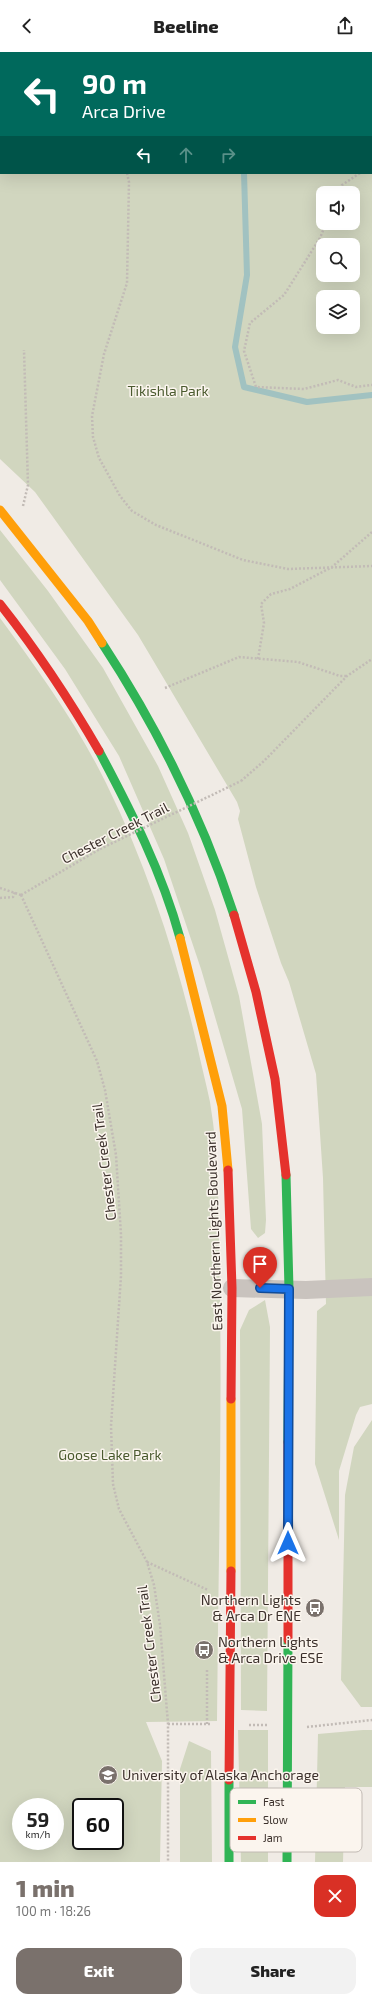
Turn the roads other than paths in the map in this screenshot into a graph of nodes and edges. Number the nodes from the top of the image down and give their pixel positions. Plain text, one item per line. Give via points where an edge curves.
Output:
1 (0, 510) edge
2 (0, 604) edge
3 (372, 1287) edge
4 (232, 1288) junction
5 (289, 1289) junction
6 (287, 1788) edge
7 (287, 1852) edge
8 (229, 1862) edge
9 (287, 1862) edge

1 - 5 main road via 88,621 119,669 156,734 211,852 234,914 256,992 274,1079 286,1172
2 - 4 main road, East Northern Lights Boulevard via 37,651 68,697 99,751 130,809 154,862 175,920 222,1106 228,1170
3 - 5 street
4 - 5 street
4 - 8 main road, East Northern Lights Boulevard
5 - 6 main road
7 - 9 main road

